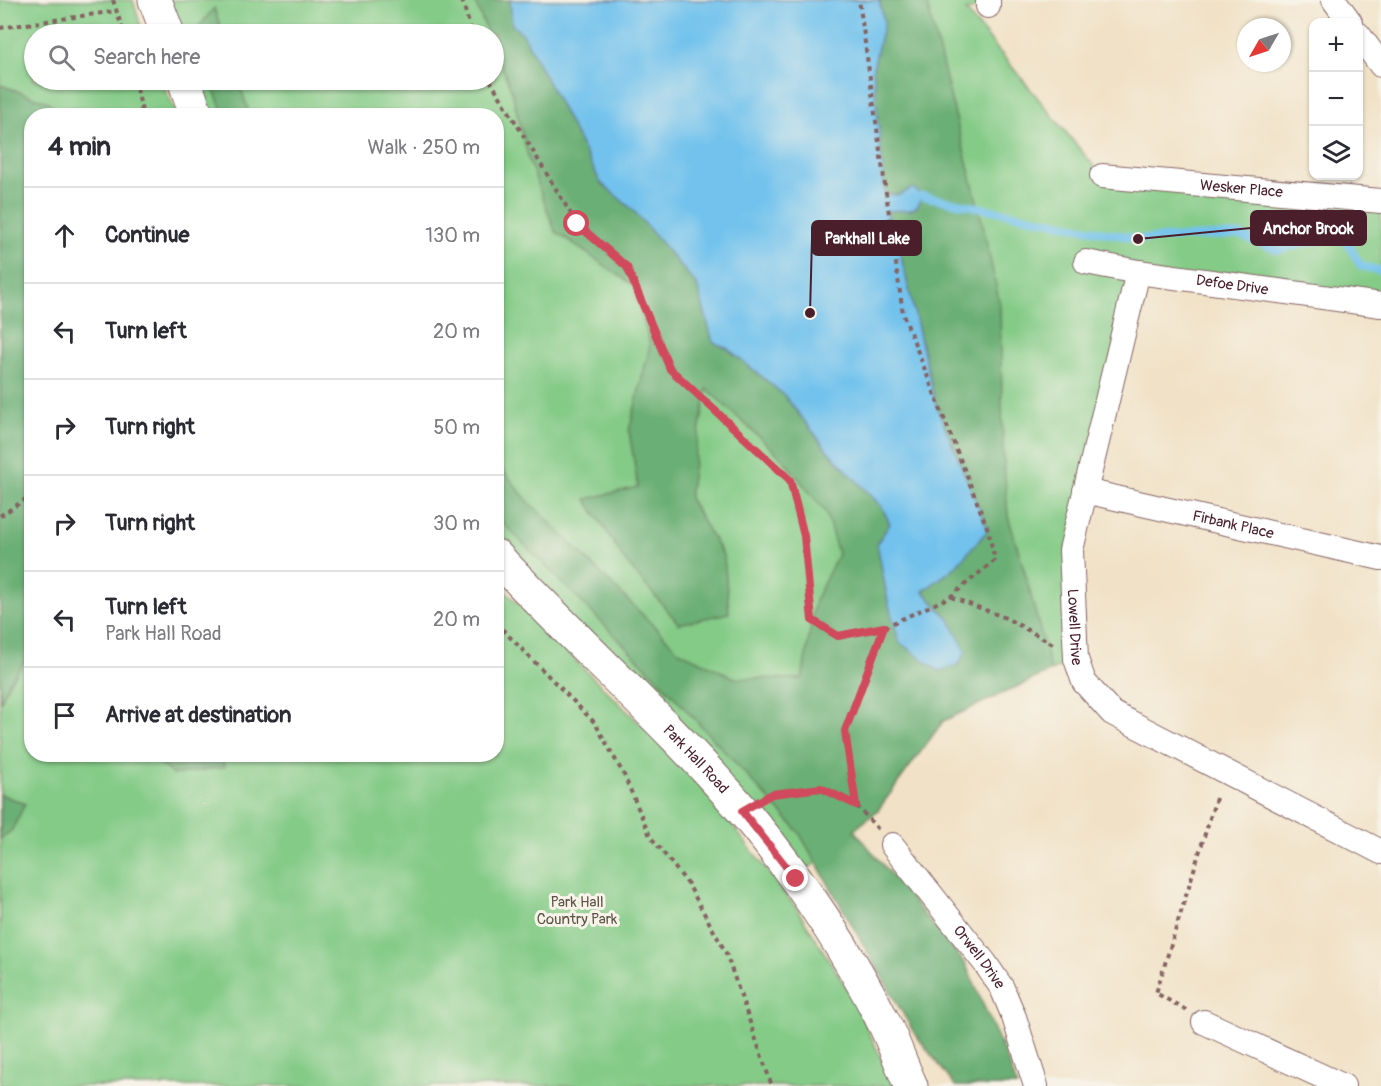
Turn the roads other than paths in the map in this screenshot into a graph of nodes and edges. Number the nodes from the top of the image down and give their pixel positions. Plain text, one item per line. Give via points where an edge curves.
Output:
1 (156, 0) edge
2 (1334, 0) edge
3 (1347, 18) edge
4 (164, 24) edge
5 (1363, 40) edge
6 (1381, 65) edge
7 (188, 90) edge
8 (194, 108) edge
9 (1102, 176) dead end
10 (1381, 201) edge
11 (1086, 262) dead end
12 (1138, 272) junction
13 (1381, 305) edge
14 (1085, 491) junction
15 (1381, 558) edge
16 (504, 564) edge
17 (892, 845) road end
18 (1381, 852) edge
19 (1204, 1022) road end
20 (911, 1086) edge
21 (1036, 1086) edge
22 (1343, 1086) edge

1 - 4 main road
2 - 3 street
5 - 6 street
7 - 8 main road
9 - 10 street, Wesker Place
11 - 12 street, Defoe Drive
12 - 13 street, Defoe Drive
12 - 14 street, Lowell Drive
14 - 15 street, Firbank Place
14 - 18 street, Lowell Drive via 1071,550 1076,659 1084,682 1112,713
16 - 20 main road, Park Hall Road via 698,761 796,879 840,945 886,1028
17 - 21 street, Orwell Drive via 1002,988
19 - 22 street

